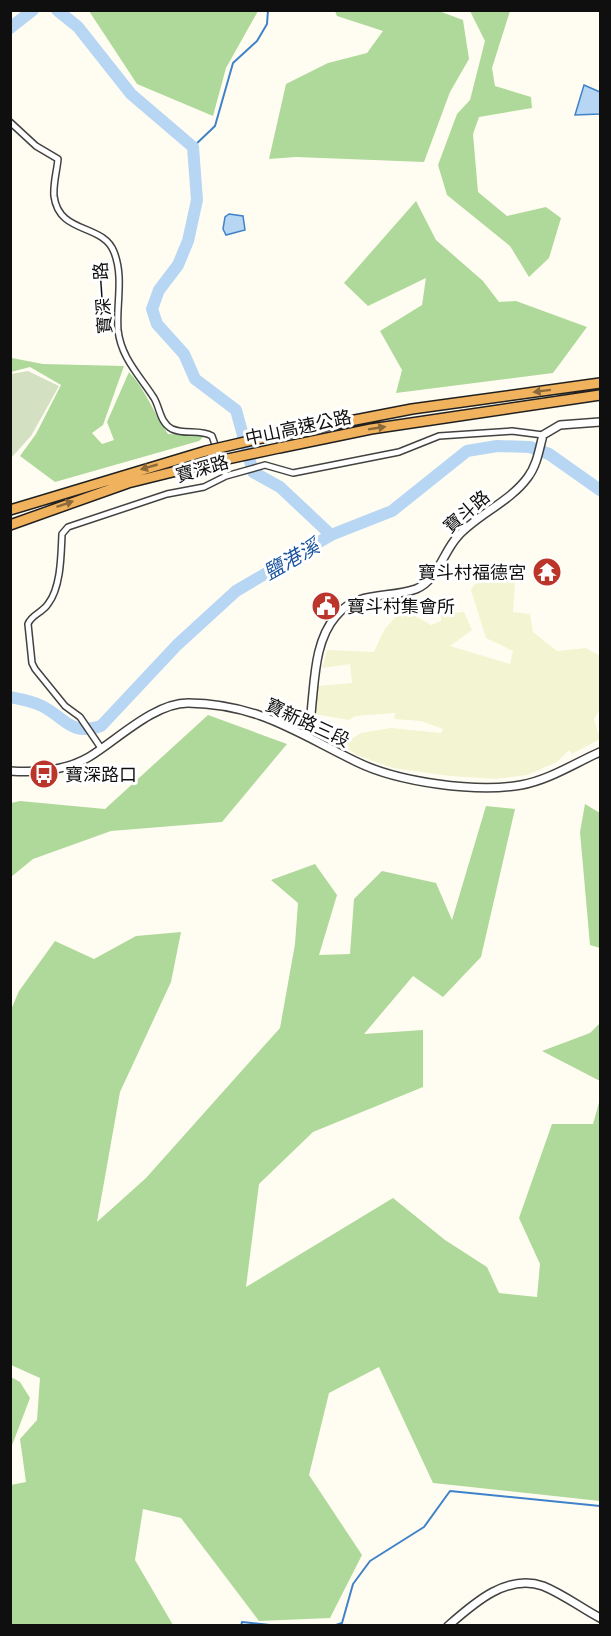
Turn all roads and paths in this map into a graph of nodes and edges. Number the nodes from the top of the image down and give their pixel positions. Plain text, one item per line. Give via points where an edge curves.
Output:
1 (10, 122) edge
2 (600, 383) edge
3 (600, 394) edge
4 (600, 422) edge
5 (543, 435) junction
6 (226, 476) junction
7 (10, 510) edge
8 (10, 525) edge
9 (306, 734) junction
10 (101, 748) junction
11 (600, 752) edge
12 (10, 771) edge
13 (600, 1618) edge
14 (448, 1626) edge

1 - 6 street, 寶深一路 via 36,146 58,159 54,198 66,220 107,242 114,251 121,346 155,399 160,415 172,429 212,436
2 -> 7 highway, 中山高速公路, bridge via 412,410 262,438
8 -> 3 highway, 中山高速公路, bridge via 128,483 209,463 371,429
4 - 5 street, 寶深路 via 560,426
5 - 6 street, 寶深路 via 512,431 439,436 399,452 293,473 265,465
5 - 9 street, 寶斗路 via 536,462 524,482 466,527 447,548 434,575 424,585 362,598 335,616 319,652
6 - 10 street, 寶深路 via 204,487 166,494 64,530 52,597 30,618 29,638 35,669 65,706 80,717
9 - 10 street, 寶新路三段 via 250,712 186,703 138,723
9 - 11 street, 寶新路三段 via 373,770 472,788 527,784
10 - 12 street, 寶新路三段 via 70,765 36,772
13 - 14 street via 545,1587 522,1583 492,1592

